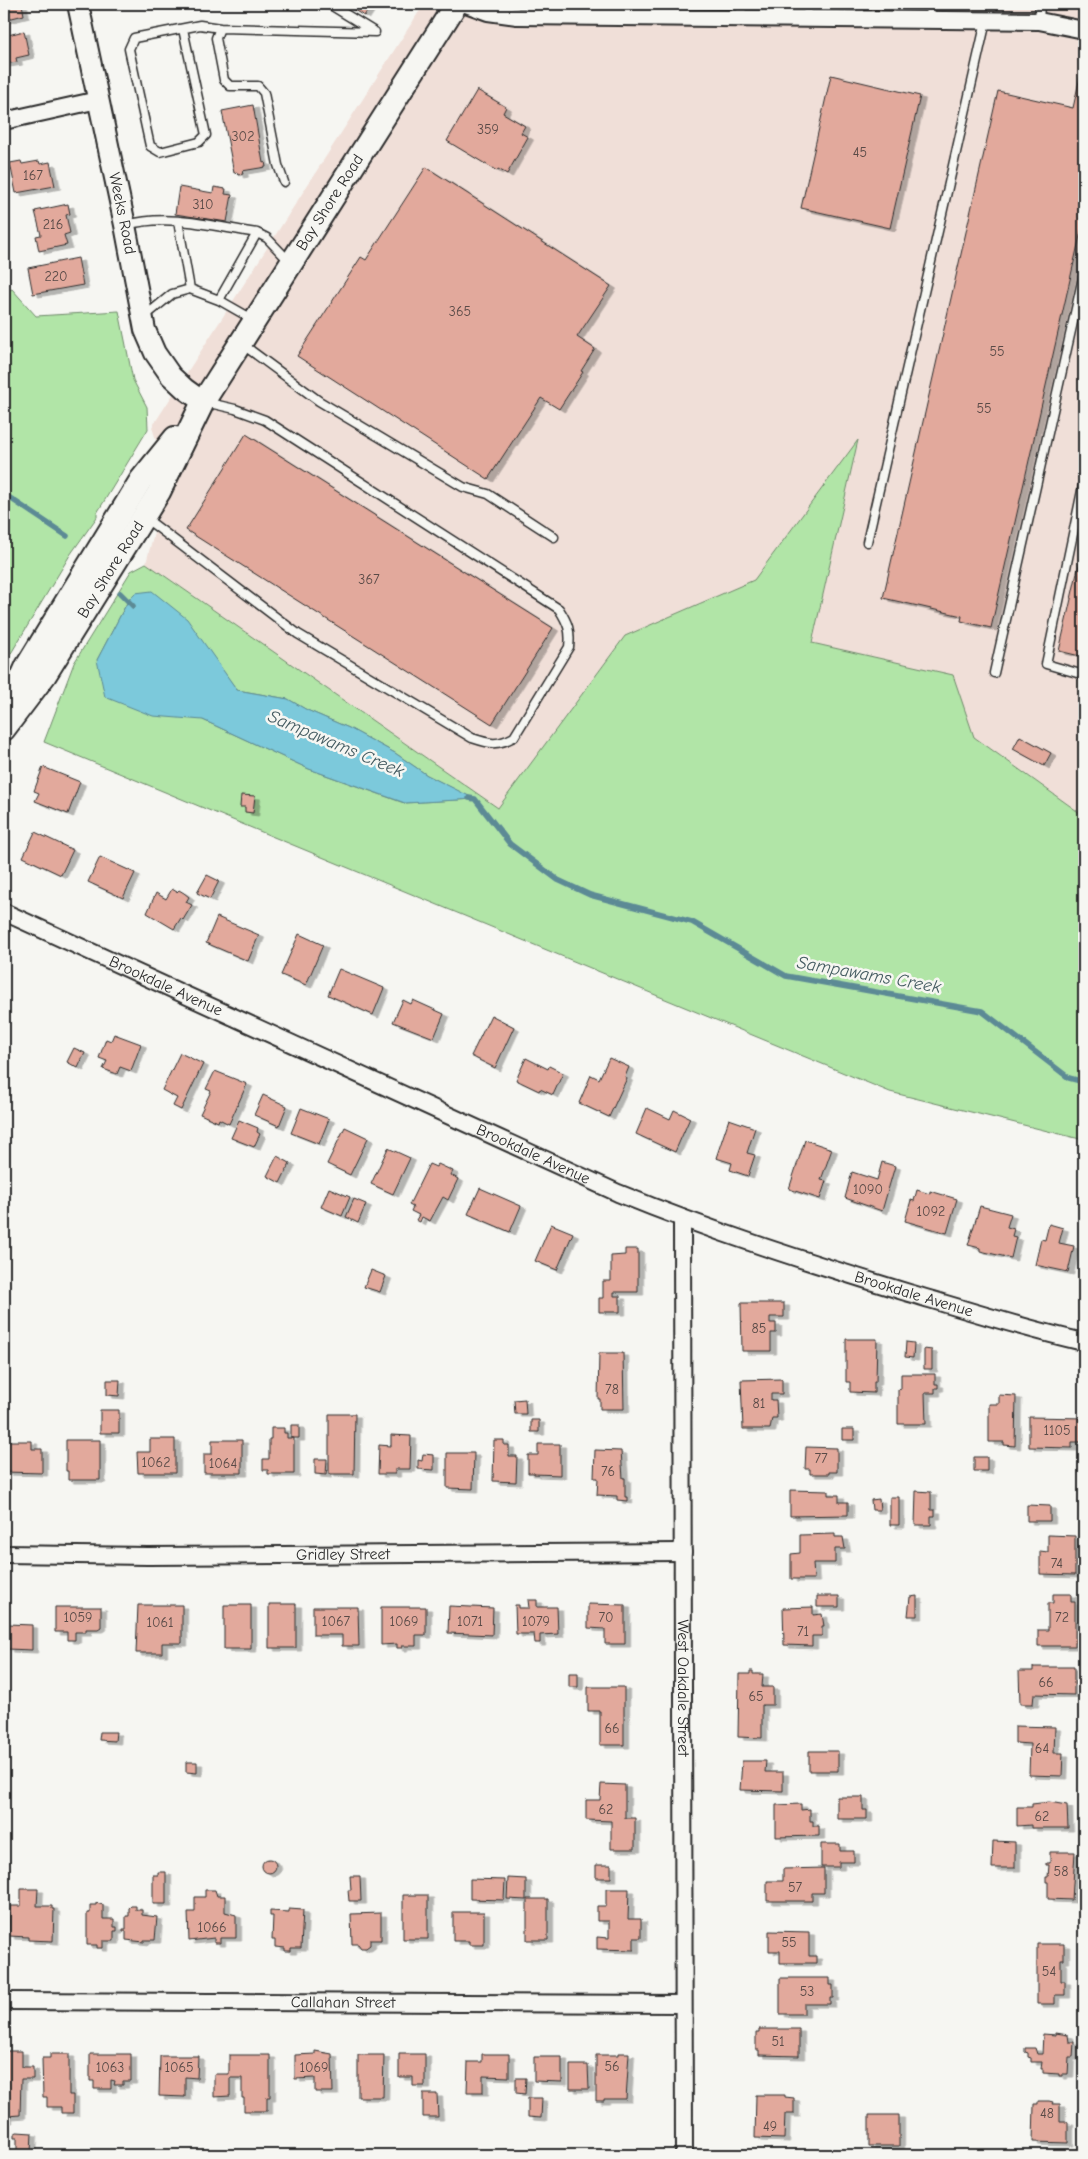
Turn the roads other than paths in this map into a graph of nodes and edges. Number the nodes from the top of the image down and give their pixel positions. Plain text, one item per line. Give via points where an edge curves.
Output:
1 (78, 4) edge
2 (329, 4) edge
3 (456, 4) edge
4 (466, 4) edge
5 (931, 4) edge
6 (1040, 4) edge
7 (674, 11) edge
8 (741, 11) edge
9 (807, 12) edge
10 (860, 12) edge
11 (930, 20) junction
12 (986, 21) junction
13 (1039, 21) junction
14 (220, 28) junction
15 (183, 29) junction
16 (1084, 30) edge
17 (98, 100) junction
18 (4, 121) edge
19 (284, 182) dead end
20 (178, 221) junction
21 (125, 225) junction
22 (257, 233) junction
23 (291, 264) junction
24 (1084, 273) edge
25 (190, 289) junction
26 (219, 300) junction
27 (143, 318) junction
28 (255, 321) junction
29 (241, 343) junction
30 (203, 402) junction
31 (1084, 481) edge
32 (144, 516) junction
33 (1080, 521) edge
34 (554, 537) dead end
35 (866, 542) dead end
36 (994, 673) dead end
37 (1084, 675) edge
38 (4, 716) edge
39 (4, 729) edge
40 (4, 912) edge
41 (682, 1219) junction
42 (1084, 1342) edge
43 (683, 1552) junction
44 (4, 1554) edge
45 (4, 2001) edge
46 (683, 2004) junction
47 (684, 2155) edge

1 - 17 street, Weeks Road
2 - 14 lane via 375,32
3 - 23 main road, Bay Shore Road
4 - 7 street via 507,15
5 - 11 lane
6 - 13 lane
7 - 8 street
8 - 9 street
9 - 10 street
10 - 11 street
11 - 12 street
12 - 13 street
12 - 35 lane
13 - 16 street
14 - 15 lane via 200,25
14 - 19 lane via 216,38 224,80 230,86 258,86 264,93
15 - 15 lane via 134,38 129,49 150,146 160,152 199,142 206,135
17 - 18 street
17 - 21 street, Weeks Road
20 - 21 lane via 150,220
20 - 22 lane
20 - 25 lane
21 - 27 street, Weeks Road
22 - 23 lane via 267,238
22 - 26 lane
23 - 28 main road, Bay Shore Road
24 - 36 lane
25 - 26 lane
25 - 27 lane via 172,294
26 - 28 lane
27 - 30 street, Weeks Road via 148,340 162,364 185,389
28 - 29 main road, Bay Shore Road
29 - 30 main road, Bay Shore Road
29 - 34 lane via 319,400 463,486 488,494
30 - 32 main road, Bay Shore Road
30 - 32 lane via 265,420 559,609 568,622 570,647 514,736 501,743 488,743 472,738 298,634
30 - 38 main road, Bay Shore Road via 141,480 27,666
31 - 33 lane
32 - 39 main road, Bay Shore Road via 45,675
33 - 37 lane via 1046,664
40 - 41 street, Brookdale Avenue
41 - 42 street, Brookdale Avenue via 862,1278
41 - 43 street, West Oakdale Street
43 - 44 street, Gridley Street
43 - 46 street, West Oakdale Street
45 - 46 street, Callahan Street
46 - 47 street, West Oakdale Street

